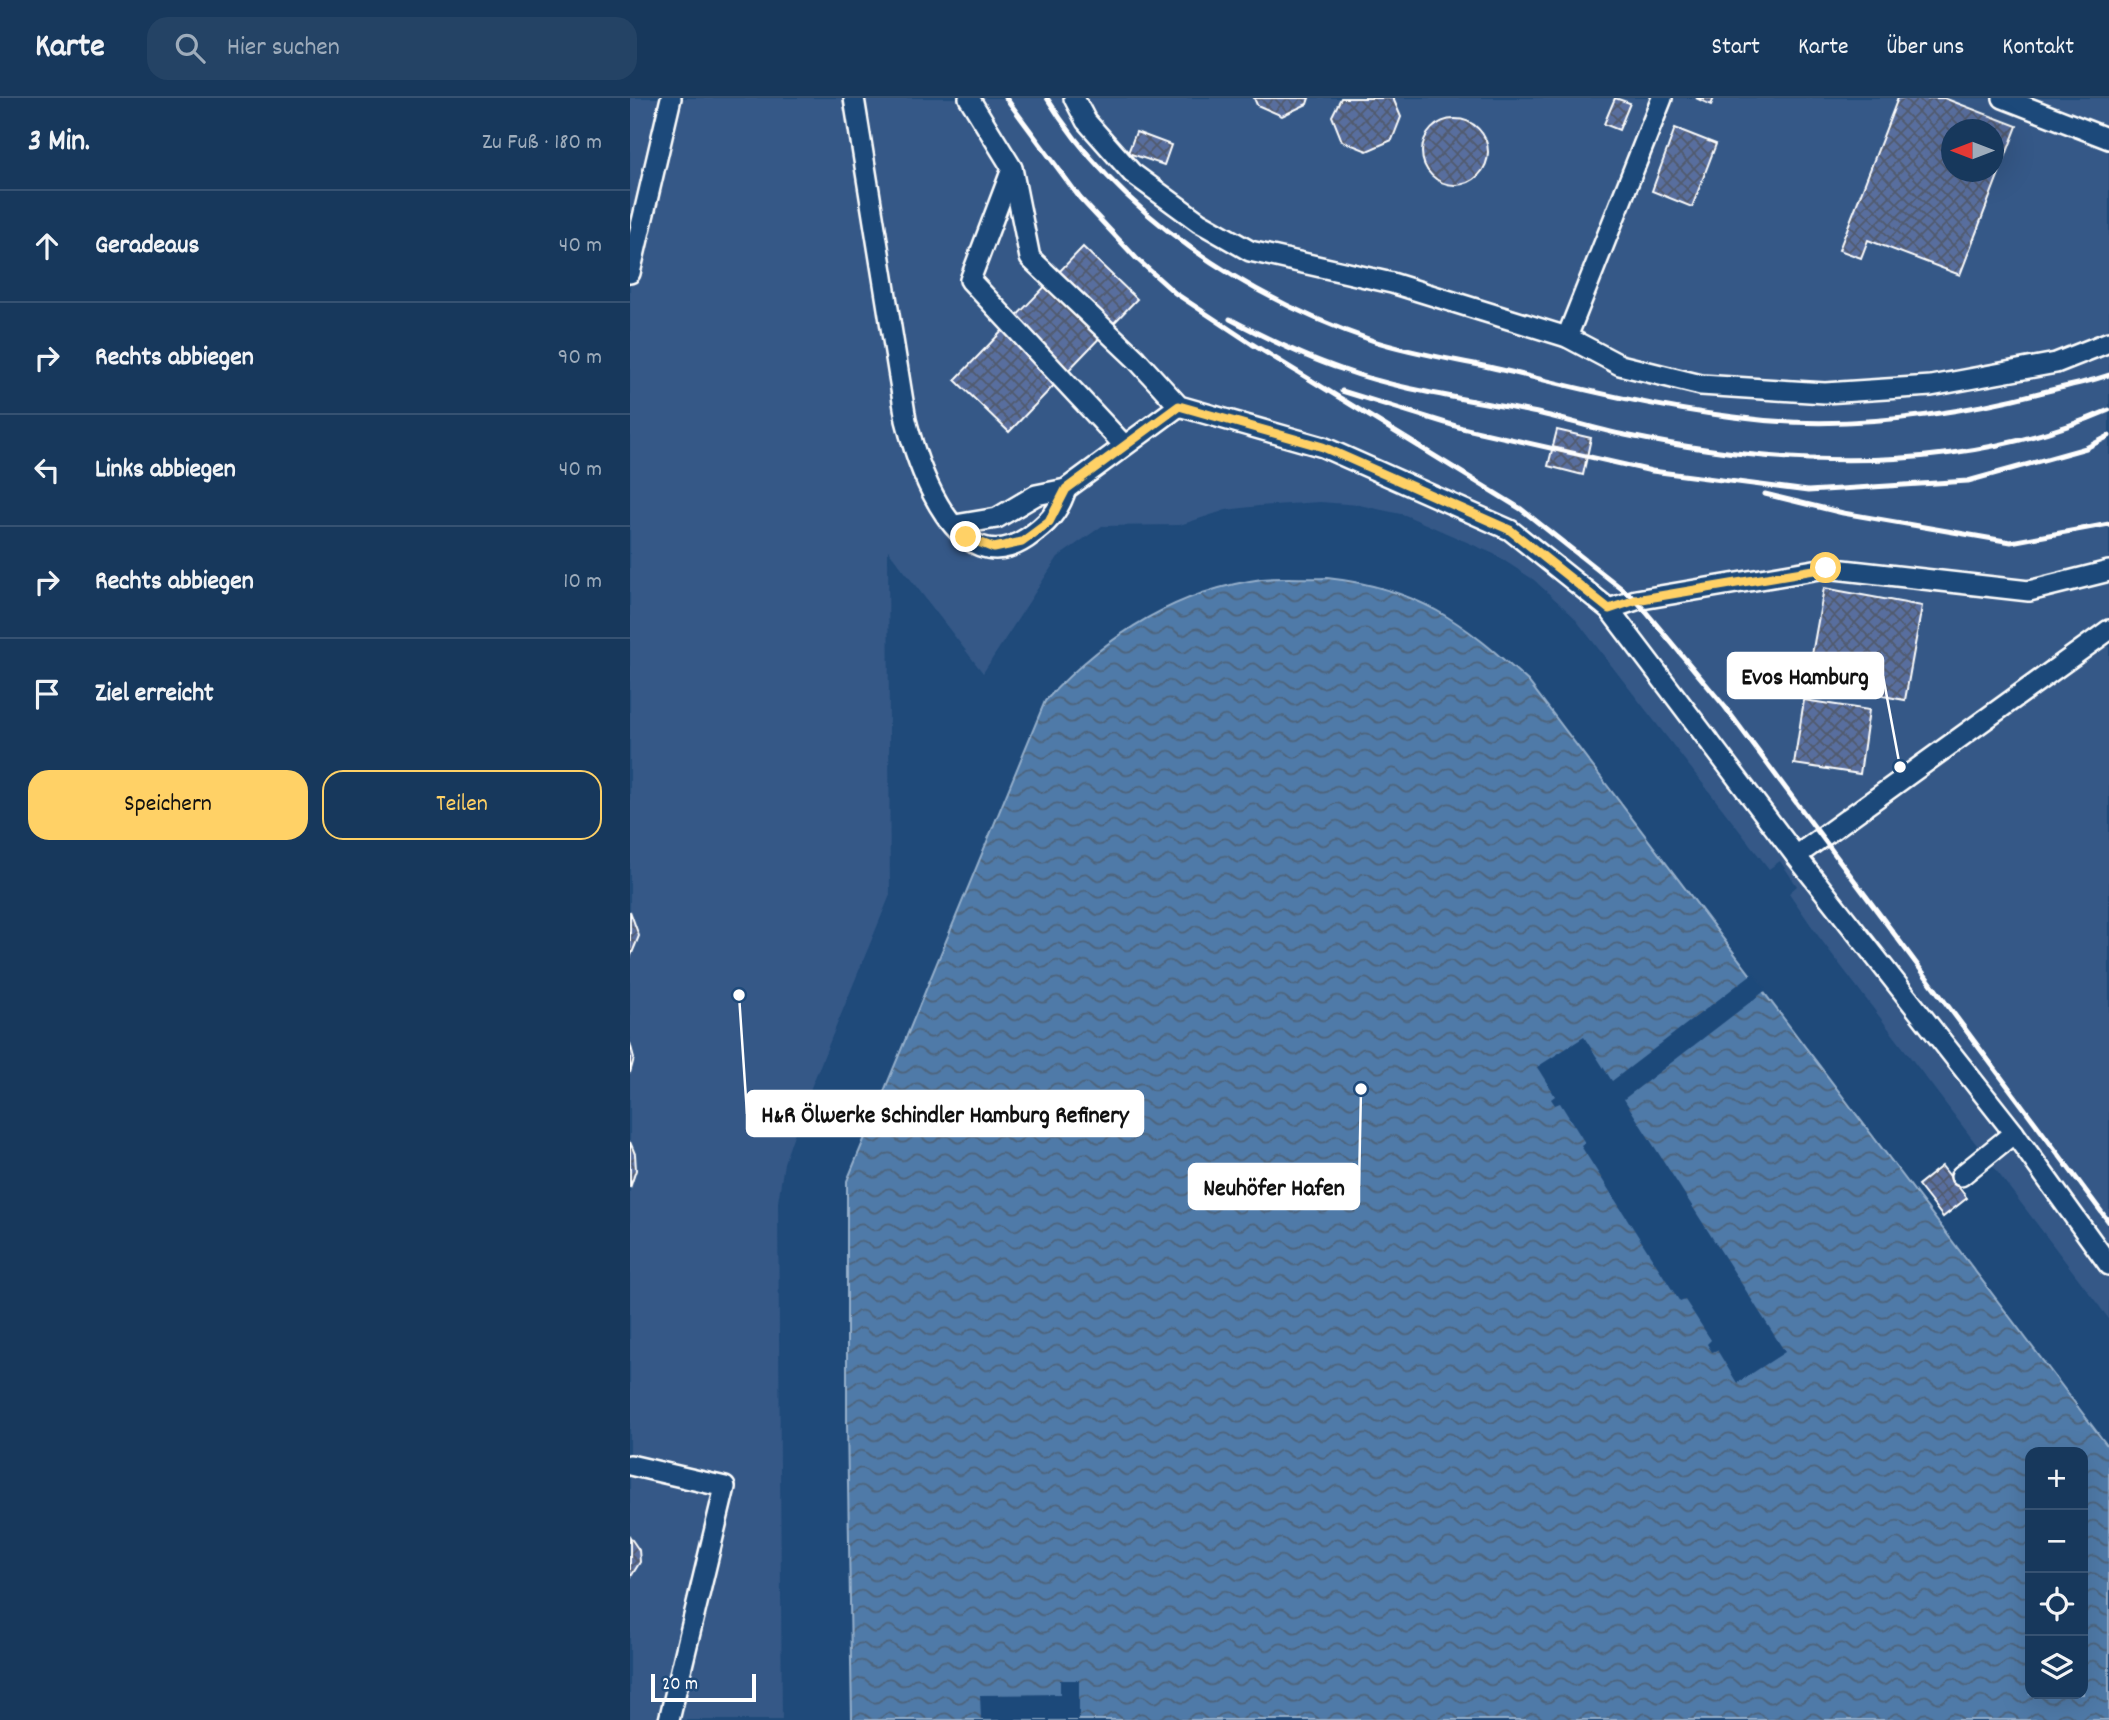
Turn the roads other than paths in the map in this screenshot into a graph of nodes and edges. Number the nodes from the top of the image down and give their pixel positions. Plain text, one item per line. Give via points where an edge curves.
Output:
1 (671, 98) edge
2 (854, 98) edge
3 (969, 98) edge
4 (1074, 98) edge
5 (1662, 98) edge
6 (2003, 98) edge
7 (2109, 139) edge
8 (1012, 168) junction
9 (630, 273) edge
10 (1567, 337) junction
11 (2109, 342) edge
12 (1179, 406) junction
13 (1124, 444) junction
14 (1066, 489) junction
15 (955, 525) junction
16 (2109, 571) edge
17 (1609, 609) junction
18 (2109, 630) edge
19 (1796, 856) junction
20 (2014, 1133) junction
21 (1961, 1176) dead end
22 (2109, 1265) edge
23 (630, 1465) edge
24 (668, 1720) edge

1 - 9 lane
2 - 15 lane via 911,440 934,502
3 - 8 lane
4 - 10 lane via 1086,121 1132,173 1199,222 1250,251 1392,283
5 - 10 lane
6 - 7 lane
8 - 12 lane via 1030,258
8 - 13 lane via 970,280
10 - 11 lane via 1620,365 1701,385 1825,393 1931,386 2056,363
12 - 13 lane
12 - 17 lane via 1323,447 1510,530
13 - 14 lane
14 - 15 lane via 1036,495 997,519
14 - 15 lane via 1049,522 1007,547 976,543
16 - 17 lane via 2029,591 1826,568 1636,600
17 - 19 lane
18 - 19 lane
19 - 20 lane
20 - 21 lane
20 - 22 lane
23 - 24 lane via 726,1487

